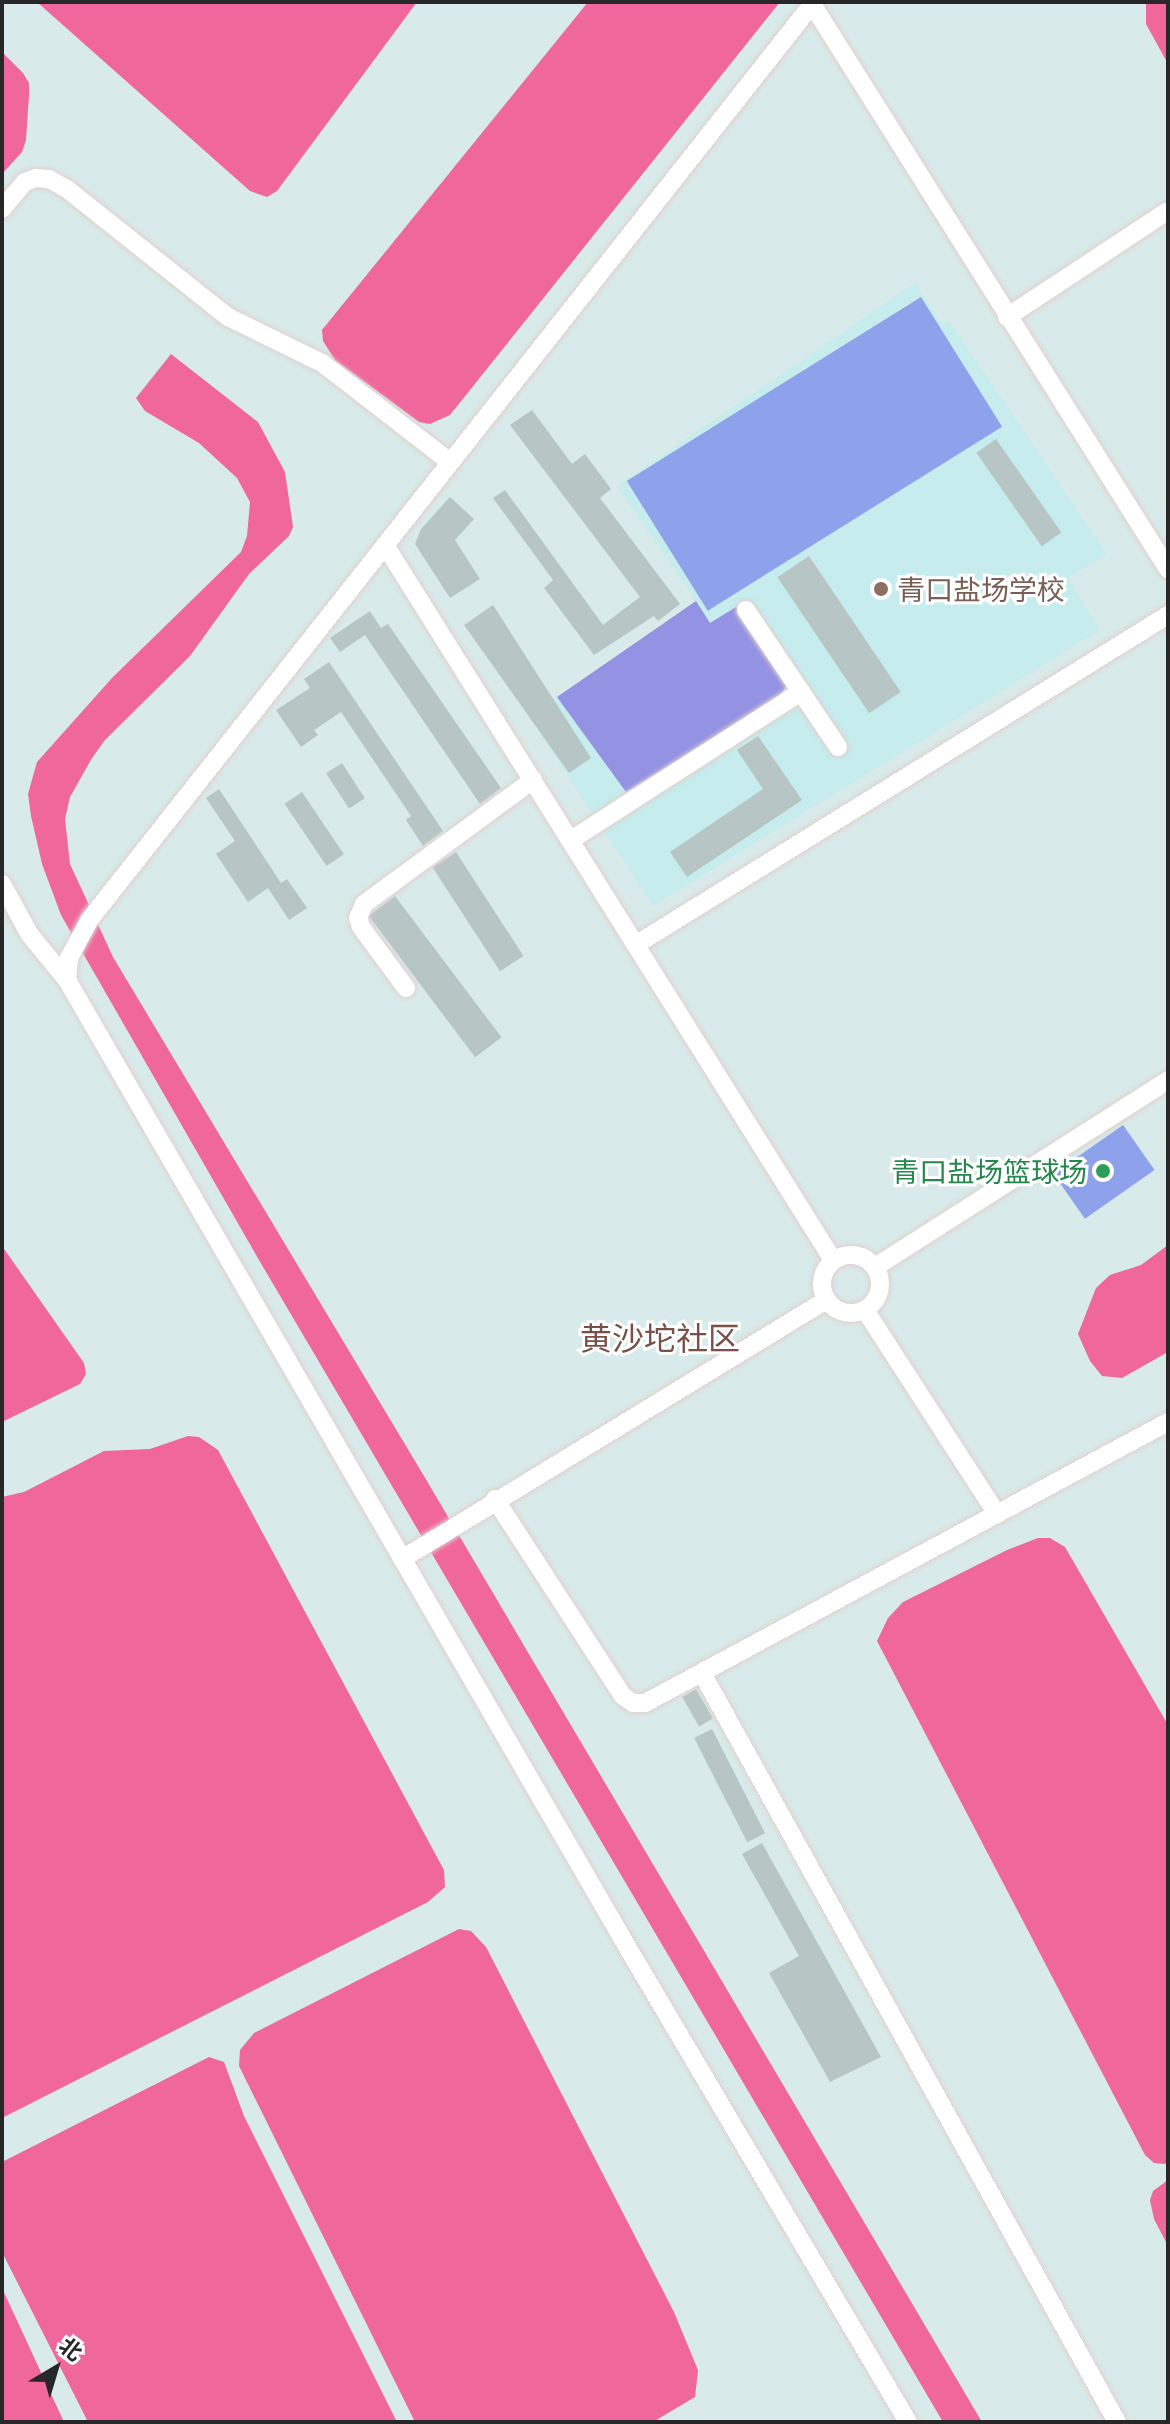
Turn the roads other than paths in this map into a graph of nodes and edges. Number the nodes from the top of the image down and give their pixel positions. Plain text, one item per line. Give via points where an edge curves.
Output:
1 (813, 3) edge
2 (2, 209) edge
3 (1166, 212) edge
4 (1007, 317) junction
5 (450, 462) junction
6 (385, 545) junction
7 (1168, 569) edge
8 (746, 610) dead end
9 (1168, 615) edge
10 (801, 692) junction
11 (838, 747) dead end
12 (533, 780) junction
13 (571, 840) junction
14 (2, 884) edge
15 (637, 944) junction
16 (67, 980) junction
17 (406, 988) dead end
18 (1168, 1080) edge
19 (833, 1260) junction
20 (875, 1267) junction
21 (826, 1300) junction
22 (865, 1310) junction
23 (1168, 1422) edge
24 (495, 1499) junction
25 (997, 1514) junction
26 (402, 1559) junction
27 (702, 1673) junction
28 (908, 2422) edge
29 (1117, 2422) edge

1 - 4 street
1 - 5 street
2 - 5 street via 25,182 36,178 67,189 228,317 322,363
3 - 4 street
4 - 7 street
5 - 6 street
6 - 12 street
6 - 16 street via 90,919 73,949
8 - 10 street
9 - 15 street
10 - 11 street
10 - 13 street
12 - 13 street
12 - 17 street via 364,904 358,918 361,927
13 - 15 street
14 - 16 street via 30,935
15 - 19 street
16 - 26 street
18 - 20 street
19 - 20 street via 856,1255
19 - 21 street via 823,1274
20 - 22 street via 879,1291
21 - 22 street via 848,1313
21 - 24 street
22 - 25 street
23 - 25 street
24 - 26 street
24 - 27 street via 623,1696 645,1703
25 - 27 street
26 - 28 street
27 - 29 street

